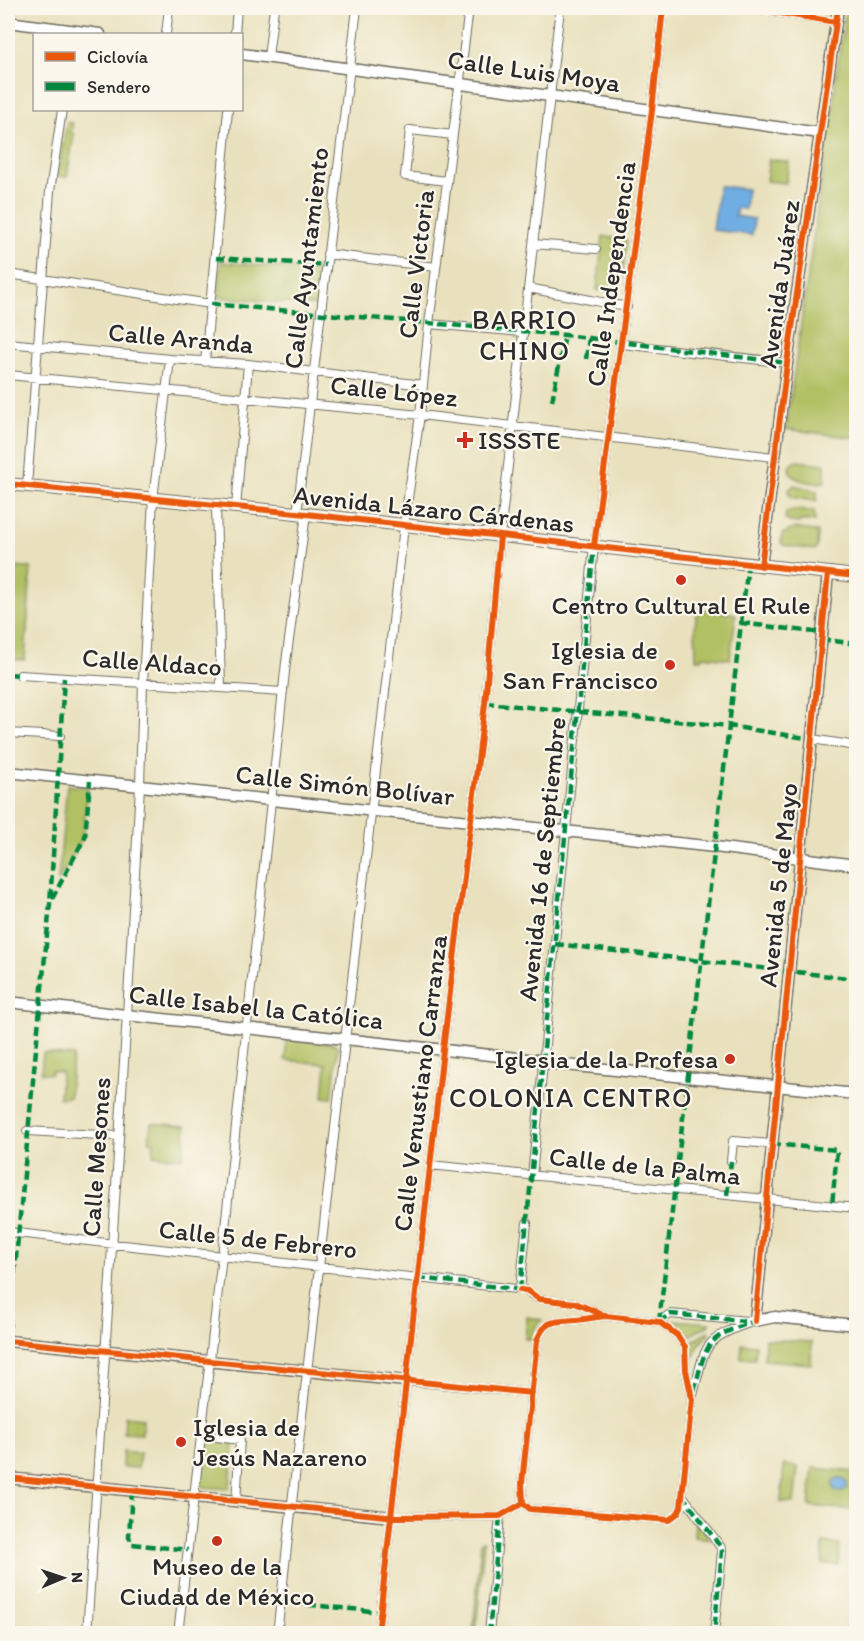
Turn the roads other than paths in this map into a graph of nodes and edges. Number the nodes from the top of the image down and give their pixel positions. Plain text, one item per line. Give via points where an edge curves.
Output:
1 (170, 8) edge
2 (237, 8) edge
3 (274, 8) edge
4 (357, 8) edge
5 (469, 8) edge
6 (560, 8) edge
7 (663, 8) edge
8 (749, 8) edge
9 (838, 8) edge
10 (8, 22) edge
11 (836, 22) junction
12 (75, 33) edge
13 (166, 33) edge
14 (235, 33) edge
15 (243, 54) edge
16 (268, 57) junction
17 (349, 68) junction
18 (460, 84) junction
19 (550, 96) junction
20 (652, 110) junction
21 (62, 111) edge
22 (228, 111) edge
23 (820, 133) junction
24 (453, 135) junction
25 (447, 181) junction
26 (533, 244) junction
27 (596, 249) dead end
28 (327, 254) junction
29 (436, 267) junction
30 (8, 274) edge
31 (44, 279) junction
32 (528, 288) junction
33 (211, 304) junction
34 (627, 307) junction
35 (429, 324) junction
36 (523, 332) junction
37 (8, 343) edge
38 (622, 344) junction
39 (39, 346) junction
40 (170, 359) junction
41 (205, 362) junction
42 (786, 363) junction
43 (248, 364) junction
44 (314, 371) junction
45 (8, 375) edge
46 (36, 378) junction
47 (423, 385) junction
48 (166, 390) junction
49 (245, 397) junction
50 (310, 403) junction
51 (420, 415) junction
52 (513, 426) junction
53 (608, 437) junction
54 (774, 457) junction
55 (8, 484) edge
56 (27, 486) junction
57 (153, 500) junction
58 (216, 506) junction
59 (236, 507) junction
60 (302, 514) junction
61 (404, 526) junction
62 (500, 536) junction
63 (594, 546) junction
64 (761, 566) junction
65 (828, 573) junction
66 (856, 576) edge
67 (20, 675) dead end
68 (143, 683) junction
69 (221, 688) junction
70 (283, 692) junction
71 (8, 733) edge
72 (60, 736) dead end
73 (812, 739) junction
74 (856, 746) edge
75 (8, 772) edge
76 (140, 786) junction
77 (271, 800) junction
78 (372, 811) junction
79 (471, 821) junction
80 (566, 831) junction
81 (800, 858) junction
82 (856, 865) edge
83 (8, 1002) edge
84 (127, 1015) junction
85 (246, 1028) junction
86 (345, 1039) junction
87 (443, 1050) junction
88 (543, 1061) junction
89 (778, 1086) junction
90 (856, 1094) edge
91 (27, 1131) dead end
92 (118, 1136) junction
93 (772, 1144) junction
94 (731, 1161) dead end
95 (430, 1165) junction
96 (532, 1176) junction
97 (767, 1200) junction
98 (856, 1208) edge
99 (527, 1223) dead end
100 (8, 1232) edge
101 (112, 1244) junction
102 (222, 1256) junction
103 (319, 1267) junction
104 (418, 1278) junction
105 (520, 1290) junction
106 (606, 1316) junction
107 (755, 1321) junction
108 (659, 1322) junction
109 (856, 1325) edge
110 (8, 1342) edge
111 (104, 1351) junction
112 (210, 1361) junction
113 (307, 1371) junction
114 (406, 1381) junction
115 (532, 1393) junction
116 (692, 1399) junction
117 (201, 1435) junction
118 (8, 1478) edge
119 (97, 1486) junction
120 (682, 1495) junction
121 (194, 1497) junction
122 (236, 1502) junction
123 (523, 1503) junction
124 (291, 1508) junction
125 (500, 1516) junction
126 (392, 1517) junction
127 (87, 1634) edge
128 (178, 1634) edge
129 (277, 1634) edge
130 (378, 1634) edge
131 (489, 1634) edge
132 (714, 1634) edge

1 - 13 street
2 - 14 street
3 - 16 street
4 - 17 street, Calle Ayuntamiento
5 - 18 street, Calle Victoria
6 - 19 street, Calle Venustiano Carranza
7 - 20 street, Calle Independencia
8 - 11 street
9 - 11 street, Avenida Juárez
10 - 12 street
11 - 23 street, Avenida Juárez
15 - 16 street, Calle Luis Moya
16 - 17 street, Calle Luis Moya
17 - 18 street, Calle Luis Moya
17 - 28 street, Calle Ayuntamiento
18 - 19 street, Calle Luis Moya
18 - 24 street, Calle Victoria
19 - 20 street, Calle Luis Moya
19 - 26 street, Calle Venustiano Carranza
20 - 23 street, Calle Luis Moya
20 - 34 street, Calle Independencia
21 - 31 street
22 - 33 street
23 - 42 street, Avenida Juárez
24 - 25 street, Calle Victoria
24 - 25 street via 410,130 405,176
25 - 29 street, Calle Victoria
26 - 27 street
26 - 32 street, Calle Venustiano Carranza
28 - 29 street
28 - 44 street, Calle Ayuntamiento
29 - 35 street, Calle Victoria
30 - 31 street
31 - 33 street
31 - 39 street
32 - 34 street
32 - 36 street, Calle Venustiano Carranza
33 - 41 street
34 - 38 street, Calle Independencia
35 - 36 street
35 - 47 street, Calle Victoria
36 - 52 street, Calle Venustiano Carranza
37 - 39 street, Calle Aranda
38 - 42 street
38 - 53 street, Calle Independencia
39 - 40 street, Calle Aranda
39 - 46 street
40 - 41 street, Calle Aranda
40 - 48 street, Calle Mesones
41 - 43 street, Calle Aranda
42 - 54 street, Avenida Juárez
43 - 44 street, Calle Aranda
43 - 49 street
44 - 47 street, Calle Aranda
44 - 50 street, Calle Ayuntamiento
45 - 46 street, Calle López
46 - 48 street, Calle López
46 - 56 street
47 - 51 street, Calle Victoria
48 - 49 street, Calle López
48 - 57 street, Calle Mesones
49 - 50 street, Calle López
49 - 59 street
50 - 51 street, Calle López
50 - 60 street, Calle Ayuntamiento
51 - 52 street, Calle López
51 - 61 street, Calle Victoria
52 - 53 street, Calle López
52 - 62 street, Calle Venustiano Carranza
53 - 54 street, Calle López
53 - 63 street, Calle Independencia
54 - 64 street, Avenida Juárez
55 - 56 main road, Avenida Lázaro Cárdenas
56 - 57 main road, Avenida Lázaro Cárdenas
57 - 58 main road, Avenida Lázaro Cárdenas
57 - 68 street, Calle Mesones
58 - 59 main road, Avenida Lázaro Cárdenas
58 - 69 street
59 - 60 main road, Avenida Lázaro Cárdenas
60 - 61 main road, Avenida Lázaro Cárdenas
60 - 70 street, Calle Ayuntamiento
61 - 62 main road, Avenida Lázaro Cárdenas
61 - 78 street, Calle Victoria
62 - 63 main road, Avenida Lázaro Cárdenas
62 - 79 street, Calle Venustiano Carranza
63 - 64 main road, Avenida Lázaro Cárdenas
63 - 80 street, Avenida 16 de Septiembre
64 - 65 main road, Avenida Lázaro Cárdenas
65 - 66 main road, Avenida Lázaro Cárdenas
65 - 73 street, Avenida 5 de Mayo
67 - 68 street, Calle Aldaco
68 - 69 street, Calle Aldaco
68 - 76 street, Calle Mesones
69 - 70 street, Calle Aldaco
70 - 77 street, Calle Ayuntamiento
71 - 72 street
73 - 74 street
73 - 81 street, Avenida 5 de Mayo
75 - 76 street, Calle Simón Bolívar
76 - 77 street, Calle Simón Bolívar
76 - 84 street, Calle Mesones
77 - 78 street, Calle Simón Bolívar
77 - 85 street, Calle Ayuntamiento
78 - 79 street, Calle Simón Bolívar
78 - 86 street, Calle Victoria
79 - 80 street, Calle Simón Bolívar
79 - 87 street, Calle Venustiano Carranza
80 - 81 street, Calle Simón Bolívar
80 - 88 street, Avenida 16 de Septiembre
81 - 82 street, Calle Simón Bolívar
81 - 89 street, Avenida 5 de Mayo
83 - 84 street, Calle Isabel la Católica
84 - 85 street, Calle Isabel la Católica
84 - 92 street, Calle Mesones
85 - 86 street, Calle Isabel la Católica
85 - 102 street, Calle Ayuntamiento
86 - 87 street, Calle Isabel la Católica
86 - 103 street, Calle Victoria
87 - 88 street, Calle Isabel la Católica
87 - 95 street, Calle Venustiano Carranza
88 - 89 street, Calle Isabel la Católica
88 - 96 street, Avenida 16 de Septiembre
89 - 90 street, Calle Isabel la Católica
89 - 93 street, Avenida 5 de Mayo
91 - 92 street
92 - 101 street, Calle Mesones
93 - 94 street via 733,1141
93 - 97 street, Avenida 5 de Mayo
95 - 96 street, Calle de la Palma
95 - 104 street, Calle Venustiano Carranza
96 - 97 street, Calle de la Palma
97 - 98 street, Calle de la Palma
97 - 107 street, Avenida 5 de Mayo
99 - 105 street
100 - 101 street, Calle 5 de Febrero
101 - 102 street, Calle 5 de Febrero
101 - 111 street, Calle Mesones
102 - 103 street, Calle 5 de Febrero
102 - 112 street, Calle Ayuntamiento
103 - 104 street, Calle 5 de Febrero
103 - 113 street, Calle Victoria
104 - 105 street, Calle 5 de Febrero
104 - 114 street, Calle Venustiano Carranza
105 - 106 street, Calle 5 de Febrero via 539,1299 575,1303
106 - 108 street
106 - 115 street via 561,1320 543,1328 537,1341
107 - 108 street via 670,1314
107 - 109 street via 775,1317
107 - 116 street via 723,1333 708,1346
108 - 116 street via 674,1331 685,1347
110 - 111 street
111 - 112 street
111 - 119 street, Calle Mesones
112 - 113 street
112 - 117 street, Calle Ayuntamiento
113 - 114 street
113 - 124 street, Calle Victoria
114 - 115 street
114 - 126 street, Calle Venustiano Carranza
115 - 123 street
116 - 120 street
117 - 121 street, Calle Ayuntamiento
117 - 122 street via 240,1440
118 - 119 street
119 - 121 street
119 - 127 street, Calle Mesones
120 - 123 street via 678,1513 662,1521 530,1509
120 - 132 street via 722,1551
121 - 122 street
121 - 128 street, Calle Ayuntamiento
122 - 124 street
123 - 125 street
124 - 126 street
124 - 129 street, Calle Victoria
125 - 126 street
125 - 131 street
126 - 130 street, Calle Venustiano Carranza

